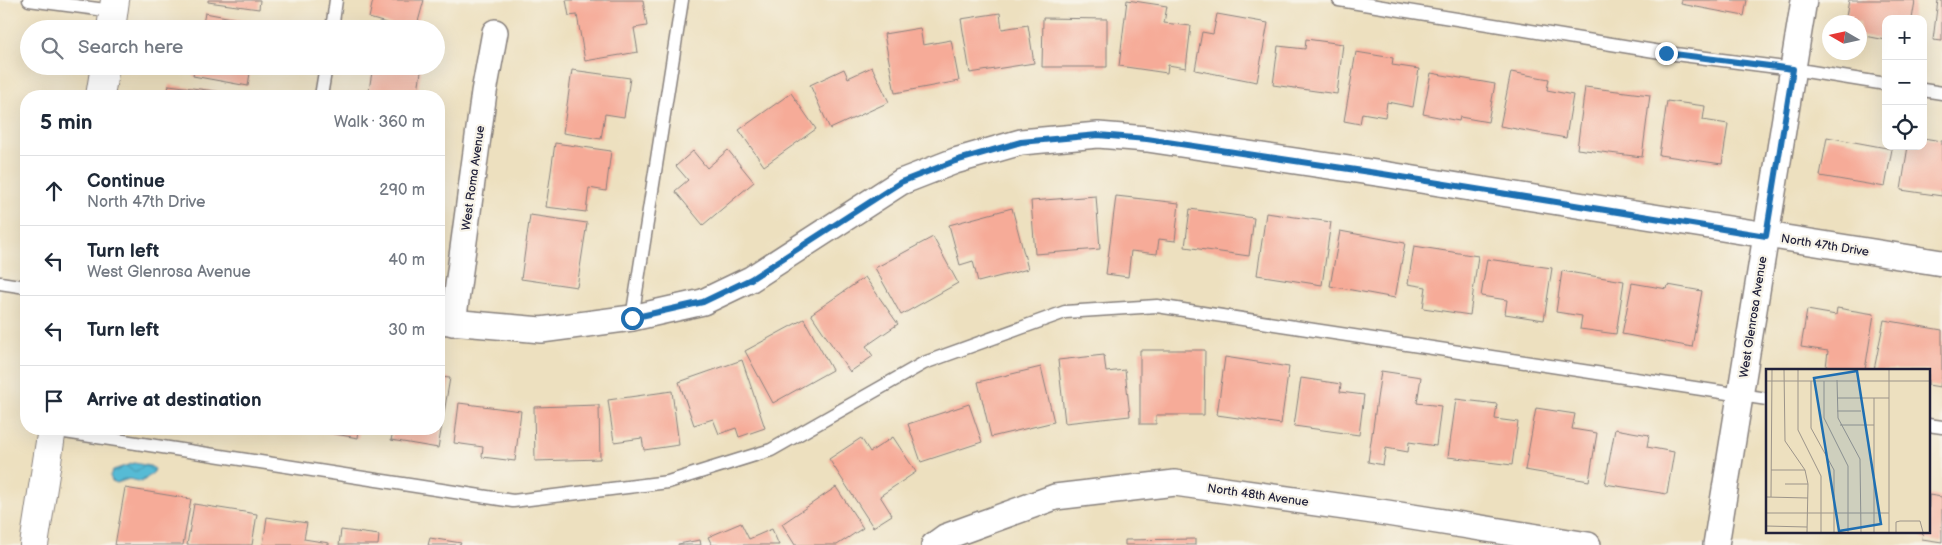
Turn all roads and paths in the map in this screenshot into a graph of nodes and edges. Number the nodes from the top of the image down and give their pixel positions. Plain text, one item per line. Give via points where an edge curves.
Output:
1 (29, 0) edge
2 (336, 0) edge
3 (682, 0) edge
4 (1338, 0) edge
5 (1804, 0) edge
6 (113, 13) edge
7 (333, 20) edge
8 (495, 32) dead end
9 (1793, 69) junction
10 (104, 75) edge
11 (324, 75) edge
12 (1882, 83) edge
13 (101, 90) edge
14 (322, 90) edge
15 (1927, 91) edge
16 (1942, 93) edge
17 (1766, 236) junction
18 (1942, 263) edge
19 (0, 283) edge
20 (20, 286) edge
21 (632, 318) junction
22 (446, 322) edge
23 (1741, 395) junction
24 (1766, 399) edge
25 (51, 435) edge
26 (85, 435) edge
27 (34, 545) edge
28 (934, 545) edge
29 (1588, 545) edge
30 (1716, 545) edge

1 - 6 lane
2 - 7 lane
3 - 21 lane
4 - 9 lane via 1666,53
5 - 9 street, West Glenrosa Avenue
8 - 22 street, West Roma Avenue
9 - 12 lane
9 - 17 street, West Glenrosa Avenue
10 - 13 street
11 - 14 lane
15 - 16 lane
17 - 18 street, North 47th Drive
17 - 21 street, North 47th Drive via 1383,174 1147,139 1098,135 1021,142 955,161 901,182 751,279 703,302
17 - 23 street, West Glenrosa Avenue
19 - 20 lane
21 - 22 street, North 47th Drive via 542,330
23 - 24 lane
23 - 26 lane via 1157,306 1065,312 924,363 771,450 668,482 514,501
23 - 30 street, West Glenrosa Avenue
25 - 27 street
28 - 29 street, North 48th Avenue via 1055,497 1175,483

